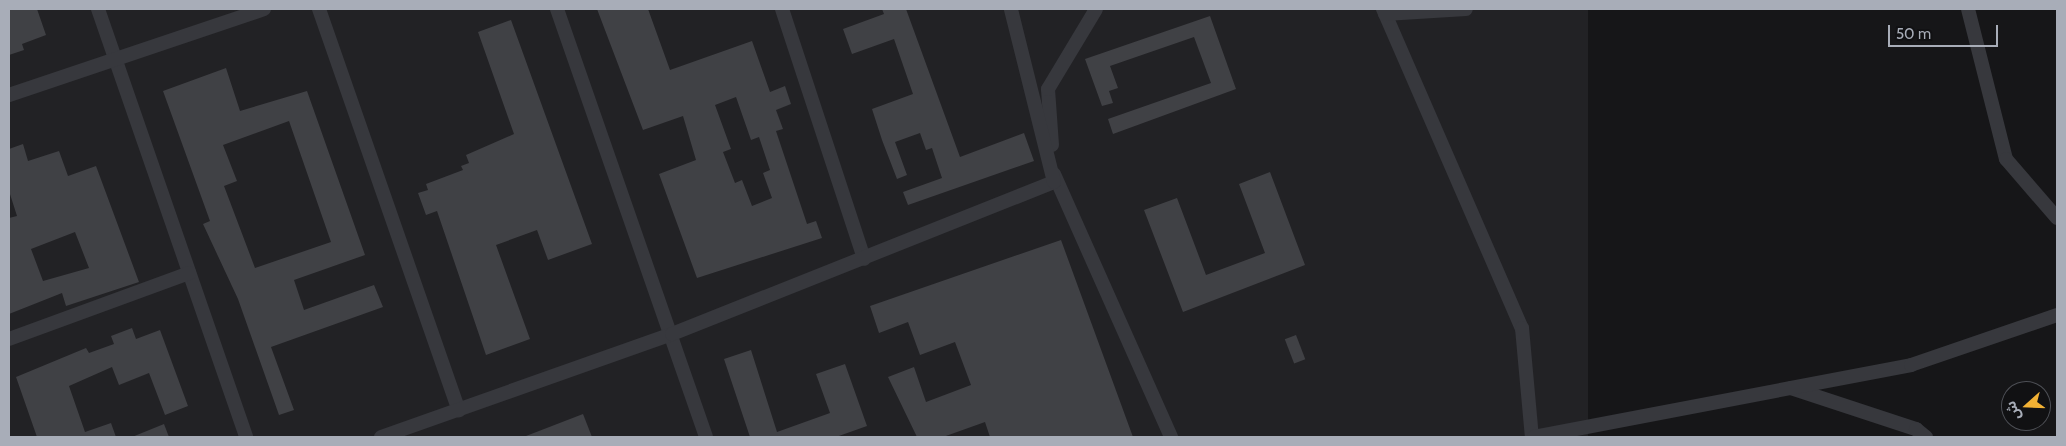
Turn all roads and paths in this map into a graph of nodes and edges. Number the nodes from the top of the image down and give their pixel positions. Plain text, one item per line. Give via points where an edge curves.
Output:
1 (98, 9) edge
2 (264, 9) edge
3 (319, 9) edge
4 (557, 9) edge
5 (782, 9) edge
6 (1010, 9) edge
7 (1096, 9) edge
8 (1466, 9) edge
9 (1968, 9) edge
10 (1384, 11) edge
11 (115, 59) junction
12 (9, 95) edge
13 (1054, 182) junction
14 (2057, 218) edge
15 (864, 259) junction
16 (189, 273) junction
17 (2057, 315) edge
18 (672, 334) junction
19 (9, 339) edge
20 (1790, 388) junction
21 (459, 410) junction
22 (246, 437) edge
23 (381, 437) edge
24 (706, 437) edge
25 (1171, 437) edge
26 (1533, 437) edge
27 (1926, 437) edge

1 - 11 street
2 - 11 street
3 - 21 street
4 - 18 street
5 - 15 street
6 - 13 street
7 - 13 street via 1048,89
8 - 10 street
9 - 14 street via 2006,159
10 - 26 street via 1522,328
11 - 12 street
11 - 16 street
13 - 15 street
13 - 25 street
15 - 18 street
16 - 19 street
16 - 22 street
17 - 20 street via 1911,365
18 - 21 street
18 - 24 street
20 - 26 street
20 - 27 street via 1916,429
21 - 23 street

